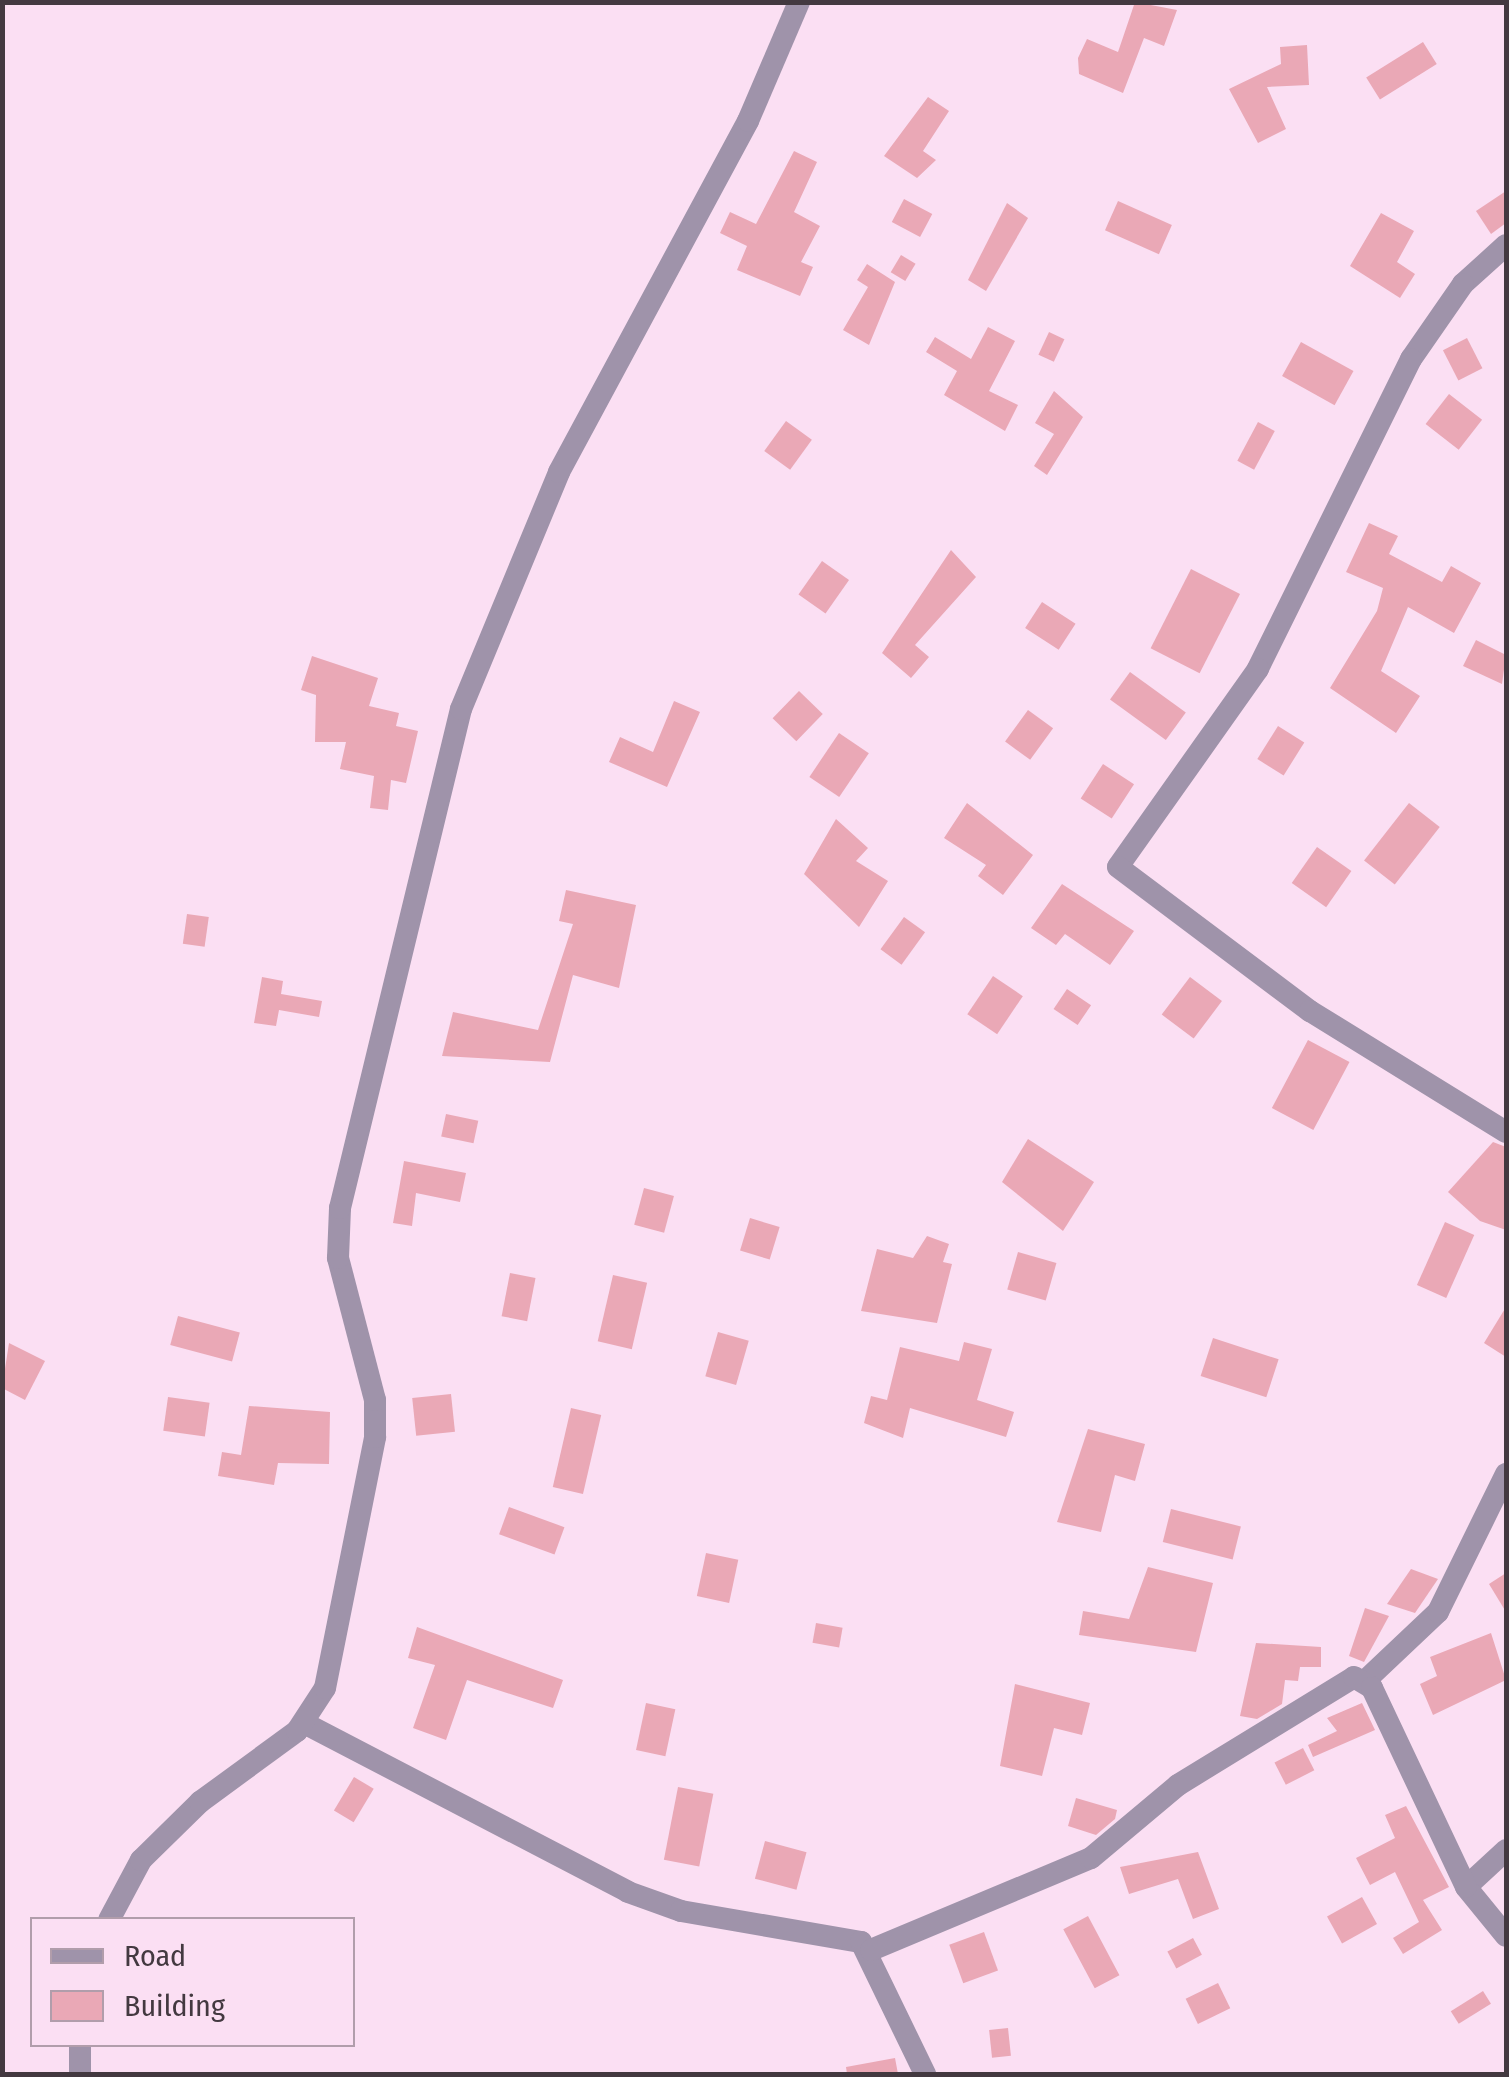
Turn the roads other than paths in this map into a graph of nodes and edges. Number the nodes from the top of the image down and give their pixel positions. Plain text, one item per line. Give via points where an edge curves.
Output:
1 (800, 2) edge
2 (1506, 245) edge
3 (1506, 1132) edge
4 (1506, 1474) edge
5 (1366, 1680) junction
6 (304, 1723) junction
7 (1506, 1850) edge
8 (1466, 1887) junction
9 (111, 1917) edge
10 (1506, 1936) edge
11 (871, 1950) junction
12 (80, 2047) edge
13 (80, 2074) edge
14 (925, 2074) edge

1 - 6 street via 748,120 559,472 461,709 340,1208 340,1274 376,1400 375,1437 325,1688
2 - 3 street via 1463,284 1411,359 1258,670 1118,867 1310,1010
4 - 5 street via 1430,1623
5 - 8 street
5 - 11 street via 1340,1684 1178,1785 1091,1858
6 - 9 street via 142,1860
6 - 11 street via 628,1892
7 - 8 street
8 - 10 street
11 - 14 street via 874,1982
12 - 13 street

